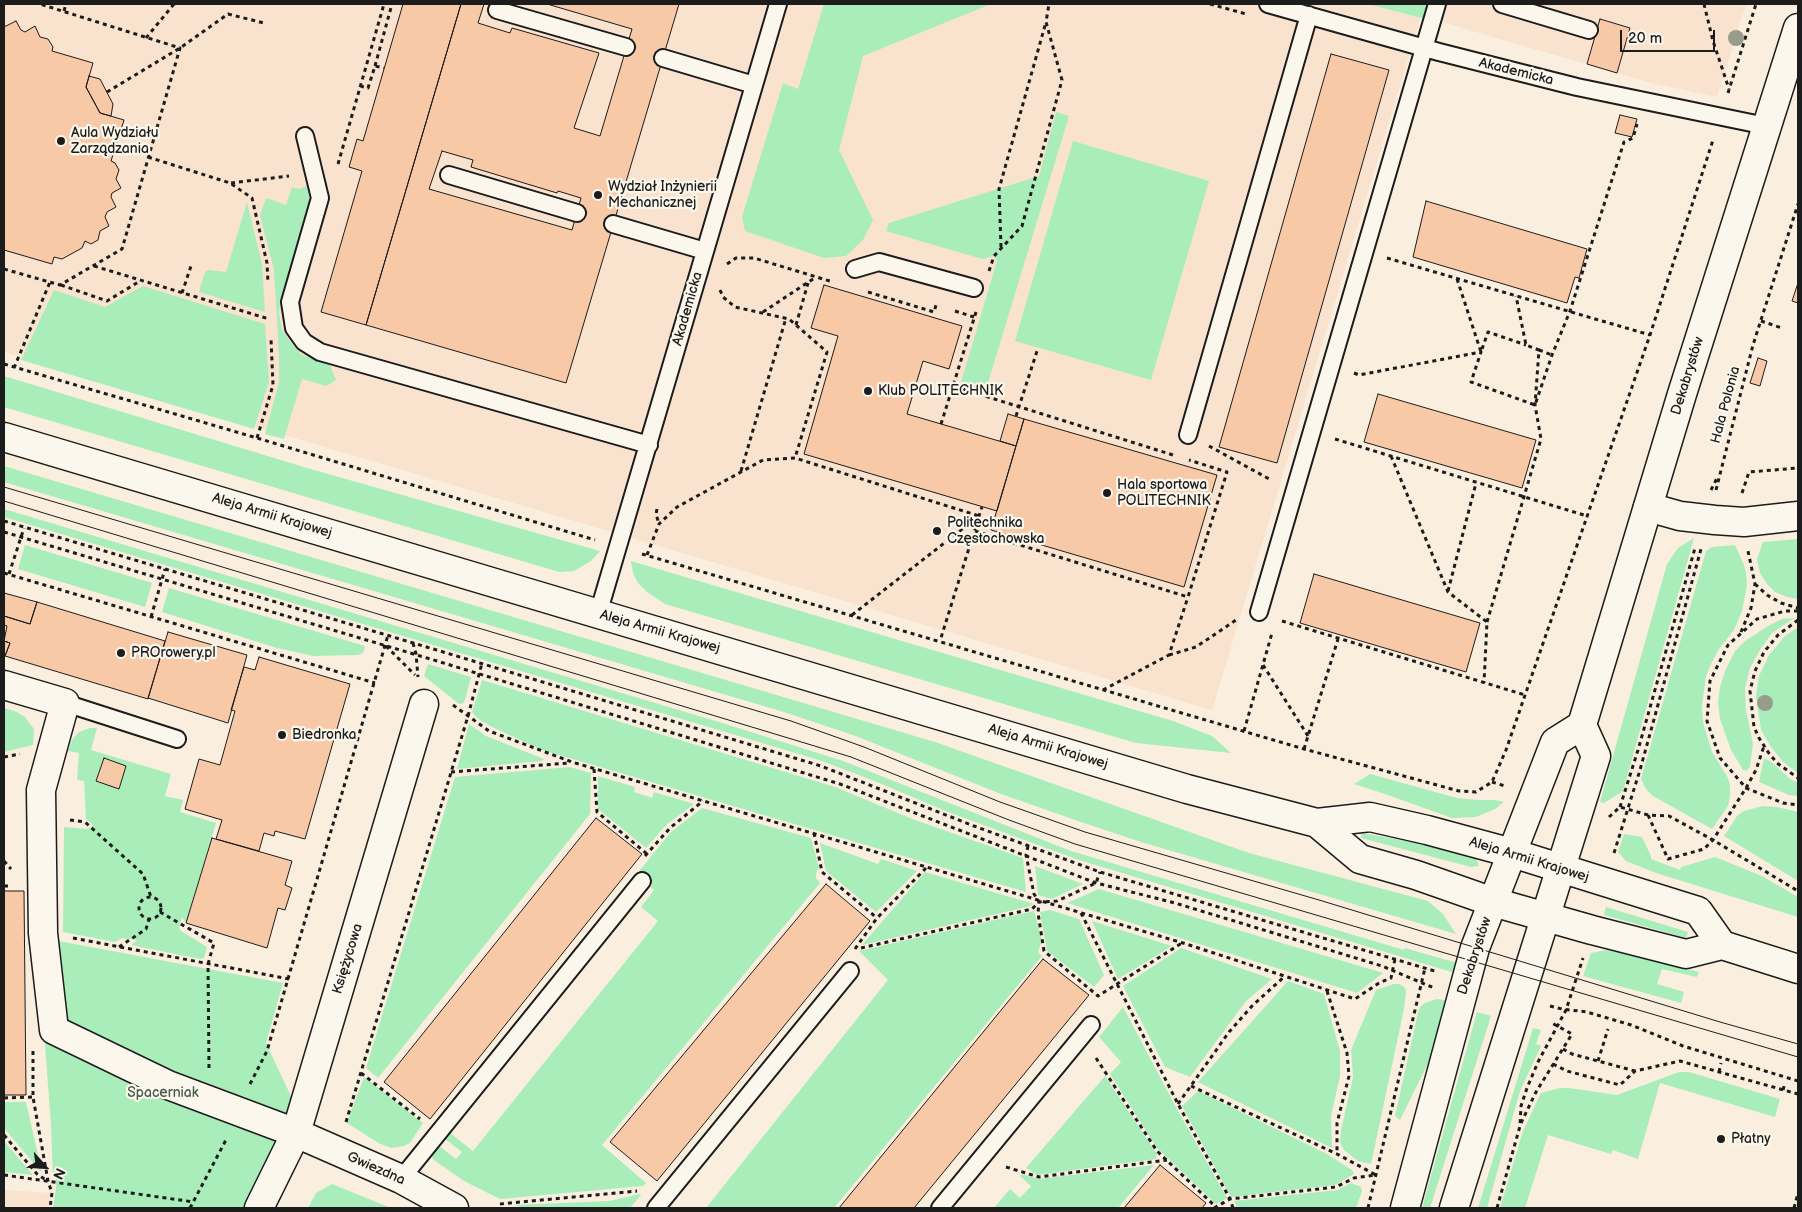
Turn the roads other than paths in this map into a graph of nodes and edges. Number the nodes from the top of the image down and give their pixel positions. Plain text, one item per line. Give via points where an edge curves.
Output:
1 (778, 4) edge
2 (1268, 4) edge
3 (1437, 4) edge
4 (1502, 4) edge
5 (497, 10) dead end
6 (1309, 15) junction
7 (1798, 28) edge
8 (1590, 30) dead end
9 (626, 47) dead end
10 (1425, 48) junction
11 (662, 58) dead end
12 (754, 85) junction
13 (1766, 126) junction
14 (305, 136) dead end
15 (449, 175) dead end
16 (577, 213) dead end
17 (613, 224) dead end
18 (705, 251) junction
19 (855, 269) dead end
20 (974, 288) dead end
21 (1188, 435) road end
22 (4, 437) edge
23 (648, 445) junction
24 (1648, 507) junction
25 (1798, 516) edge
26 (1259, 612) dead end
27 (598, 614) junction
28 (4, 685) edge
29 (431, 696) road end
30 (66, 703) junction
31 (1582, 725) junction
32 (177, 739) dead end
33 (1317, 823) junction
34 (1512, 853) junction
35 (1561, 869) junction
36 (642, 881) dead end
37 (1493, 902) junction
38 (1546, 917) junction
39 (1722, 945) junction
40 (1798, 969) edge
41 (850, 971) road end
42 (1086, 1031) road end
43 (296, 1133) junction
44 (400, 1179) junction
45 (259, 1208) edge
46 (454, 1208) edge
47 (656, 1208) edge
48 (940, 1208) edge
49 (1405, 1208) edge
50 (1454, 1208) edge

1 - 12 lane, Akademicka
2 - 6 lane, Akademicka
3 - 10 lane
4 - 8 lane
5 - 9 lane
6 - 10 lane, Akademicka
6 - 21 lane
7 - 13 street, Dekabrystów
10 - 13 lane, Akademicka via 1577,87
10 - 26 lane
11 - 12 lane
12 - 18 lane, Akademicka
13 - 24 street, Dekabrystów
14 - 23 lane via 320,198 290,302 294,328 304,342 320,352
15 - 16 lane
17 - 18 lane
18 - 23 lane, Akademicka
19 - 20 lane via 879,262
22 - 27 street, Aleja Armii Krajowej
23 - 27 lane, Akademicka
24 - 25 street via 1680,516 1744,522
24 - 31 street, Dekabrystów
27 - 33 street, Aleja Armii Krajowej via 1178,786
28 - 30 street
29 - 43 street, Księżycowa
30 - 32 lane
30 - 43 street, Gwiezdna via 41,790 43,933 54,1030 168,1085
31 - 34 street, Dekabrystów via 1555,742
31 - 35 street via 1596,756
33 - 34 street, Aleja Armii Krajowej via 1370,817
33 - 37 street, Aleja Armii Krajowej via 1360,859
34 - 35 street, Aleja Armii Krajowej
34 - 37 street, Dekabrystów
35 - 38 street
35 - 39 street, Aleja Armii Krajowej via 1698,911
36 - 44 lane
37 - 38 street, Aleja Armii Krajowej
37 - 49 street, Dekabrystów via 1471,960
38 - 39 street, Aleja Armii Krajowej via 1686,954
38 - 50 street
39 - 40 street
41 - 47 lane
42 - 48 lane
43 - 44 street, Gwiezdna
43 - 45 street, Księżycowa
44 - 46 street, Gwiezdna

